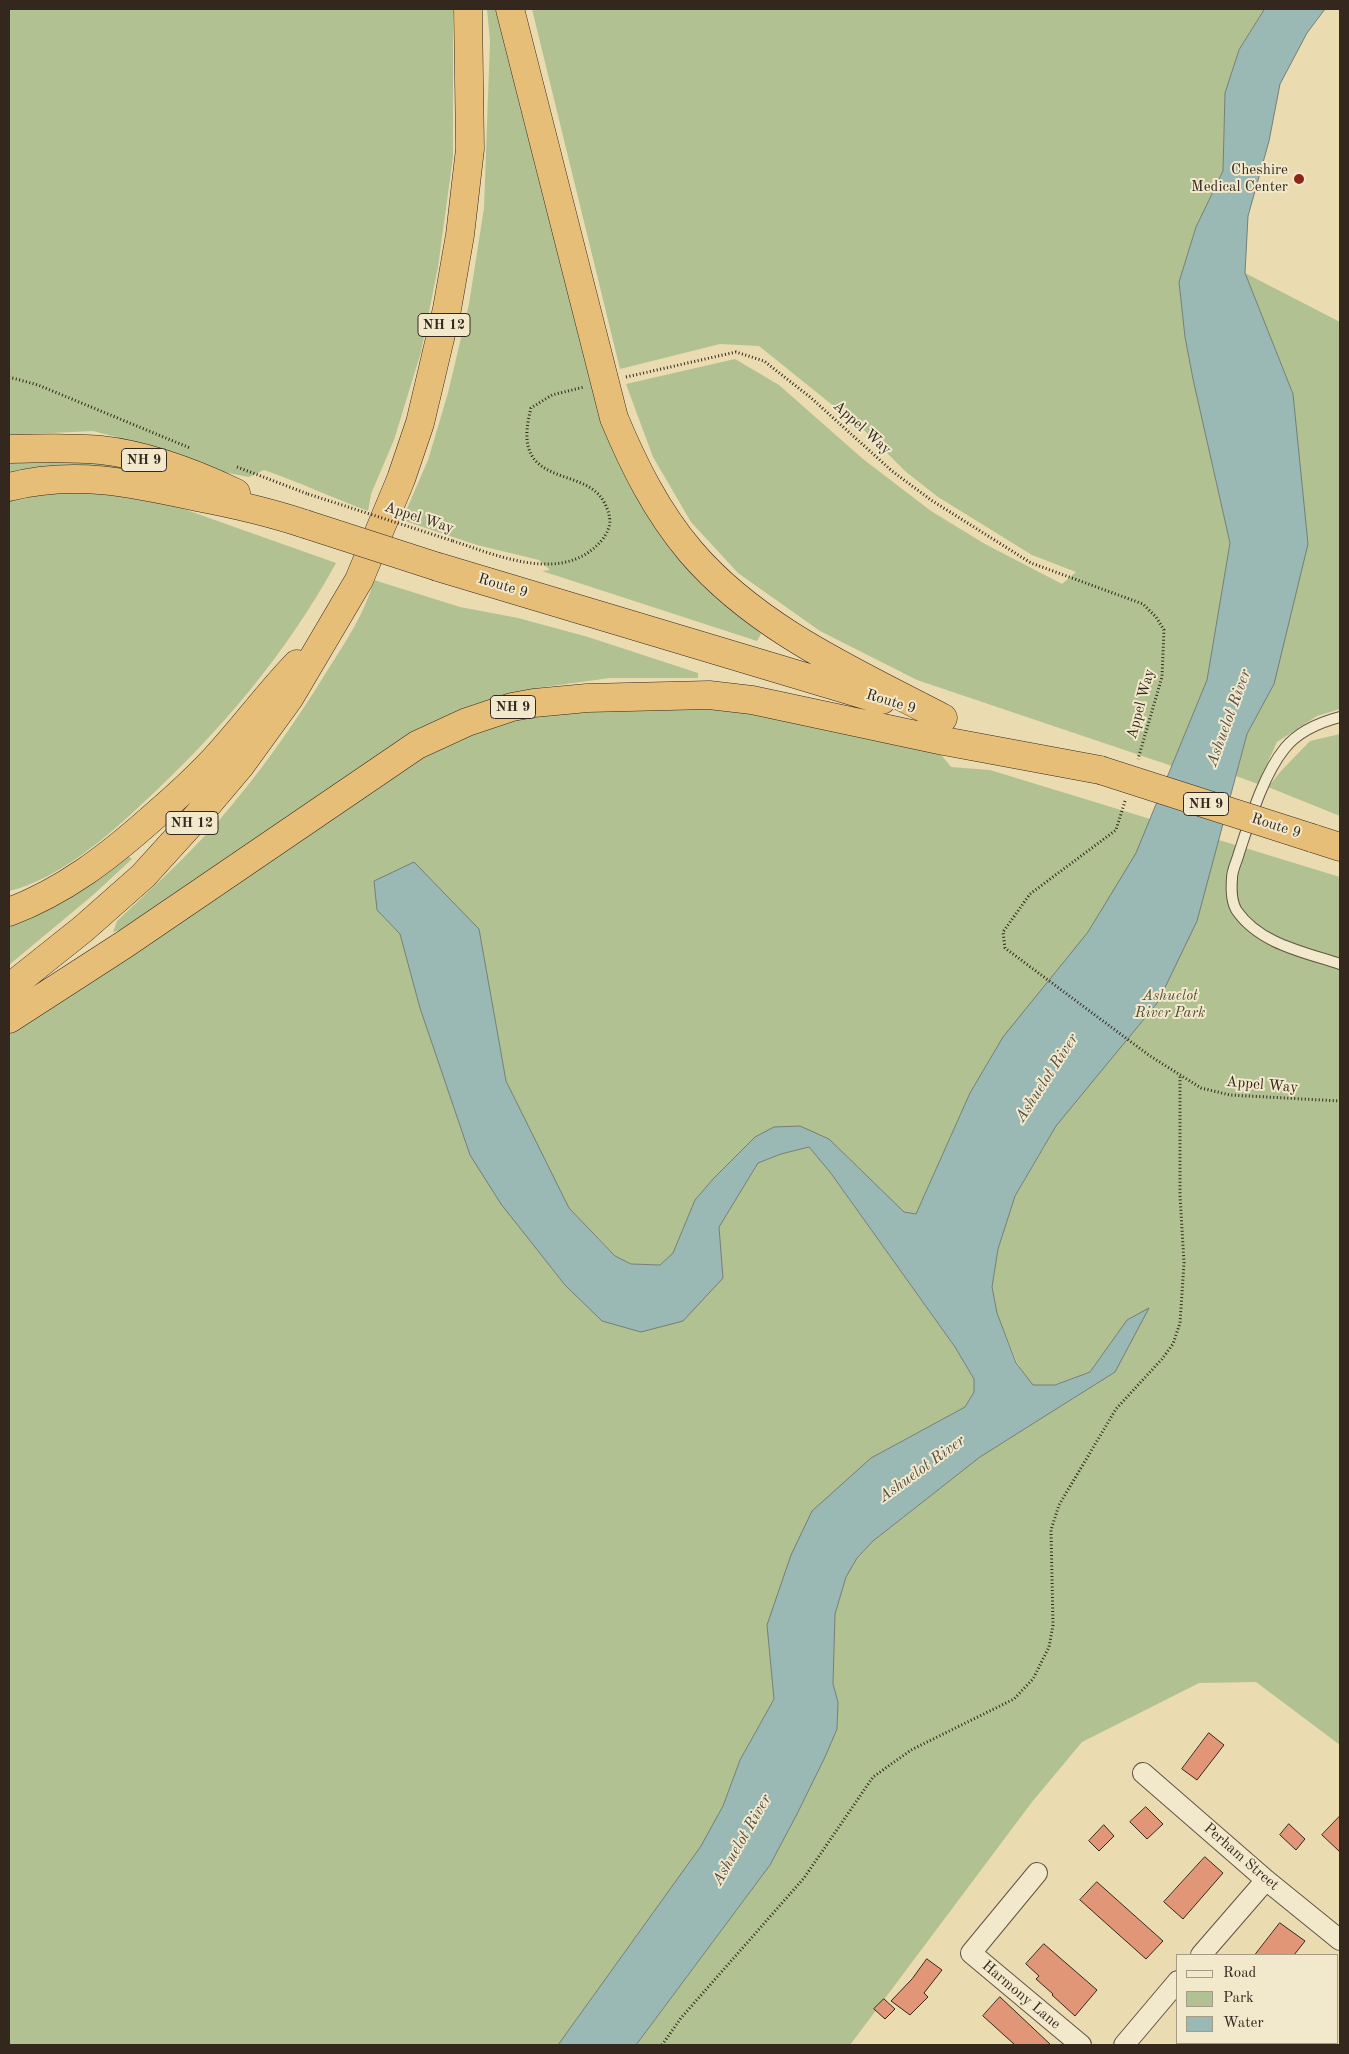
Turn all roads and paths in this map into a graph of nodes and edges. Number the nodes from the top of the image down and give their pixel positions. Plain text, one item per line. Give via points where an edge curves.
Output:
1 (468, 9) edge
2 (510, 9) edge
3 (9, 377) edge
4 (626, 377) dead end
5 (585, 387) dead end
6 (9, 449) edge
7 (194, 449) dead end
8 (230, 464) dead end
9 (9, 487) edge
10 (270, 512) junction
11 (335, 622) junction
12 (1340, 717) edge
13 (943, 718) junction
14 (1135, 767) dead end
15 (1100, 770) junction
16 (1127, 794) dead end
17 (1340, 847) edge
18 (9, 912) edge
19 (1340, 964) edge
20 (9, 988) edge
21 (9, 1019) edge
22 (1180, 1075) junction
23 (1340, 1101) edge
24 (1143, 1773) dead end
25 (1037, 1873) dead end
26 (1266, 1880) junction
27 (1340, 1940) edge
28 (1202, 1954) edge
29 (1176, 1984) edge
30 (662, 2045) edge
31 (1081, 2045) edge
32 (1124, 2045) edge

1 - 11 highway, NH 12 via 470,149 447,309 420,423 401,479 359,580
2 - 13 highway via 614,418 634,464 661,511 691,552 728,589 767,619 814,650
3 - 7 path via 38,385
4 - 14 path, Appel Way via 736,352 764,361 810,397 892,471 931,500 1031,563 1143,604 1164,630 1162,676
5 - 8 path, Appel Way, bridge via 552,395 531,408 526,424 527,442 534,459 562,476 585,484 604,501 610,519 609,530 588,554 580,558 546,565 507,559 308,494
6 - 10 highway, NH 9 via 63,447 103,450 140,458 194,474
9 - 10 highway via 60,478 108,479
10 - 13 highway, Route 9 / NH 9, bridge via 438,567
11 - 18 highway via 212,762 170,803 77,878 38,901
11 - 20 highway, NH 12 via 290,697 240,766 202,811 143,876
12 - 19 lane via 1324,721 1304,733 1285,748 1274,764 1232,876 1232,898 1236,910 1250,927 1268,939
13 - 15 highway, Route 9 / NH 9
15 - 17 highway, Route 9 / NH 9, bridge
15 - 21 highway, NH 9 via 752,700 709,695 587,698 512,707 466,722 417,745
16 - 22 path, Appel Way via 1116,830 1030,894 1003,932 1005,948
22 - 23 path, Appel Way via 1200,1088 1230,1095
22 - 30 path via 1180,1195 1184,1263 1180,1323 1173,1344 1116,1409 1059,1505 1051,1530 1053,1624 1049,1647 1033,1679 1014,1698 911,1750 873,1777 804,1878 681,2018
24 - 26 street, Perham Street
25 - 31 street, Harmony Lane via 971,1953
26 - 27 street, Perham Street
26 - 28 street
29 - 32 street

